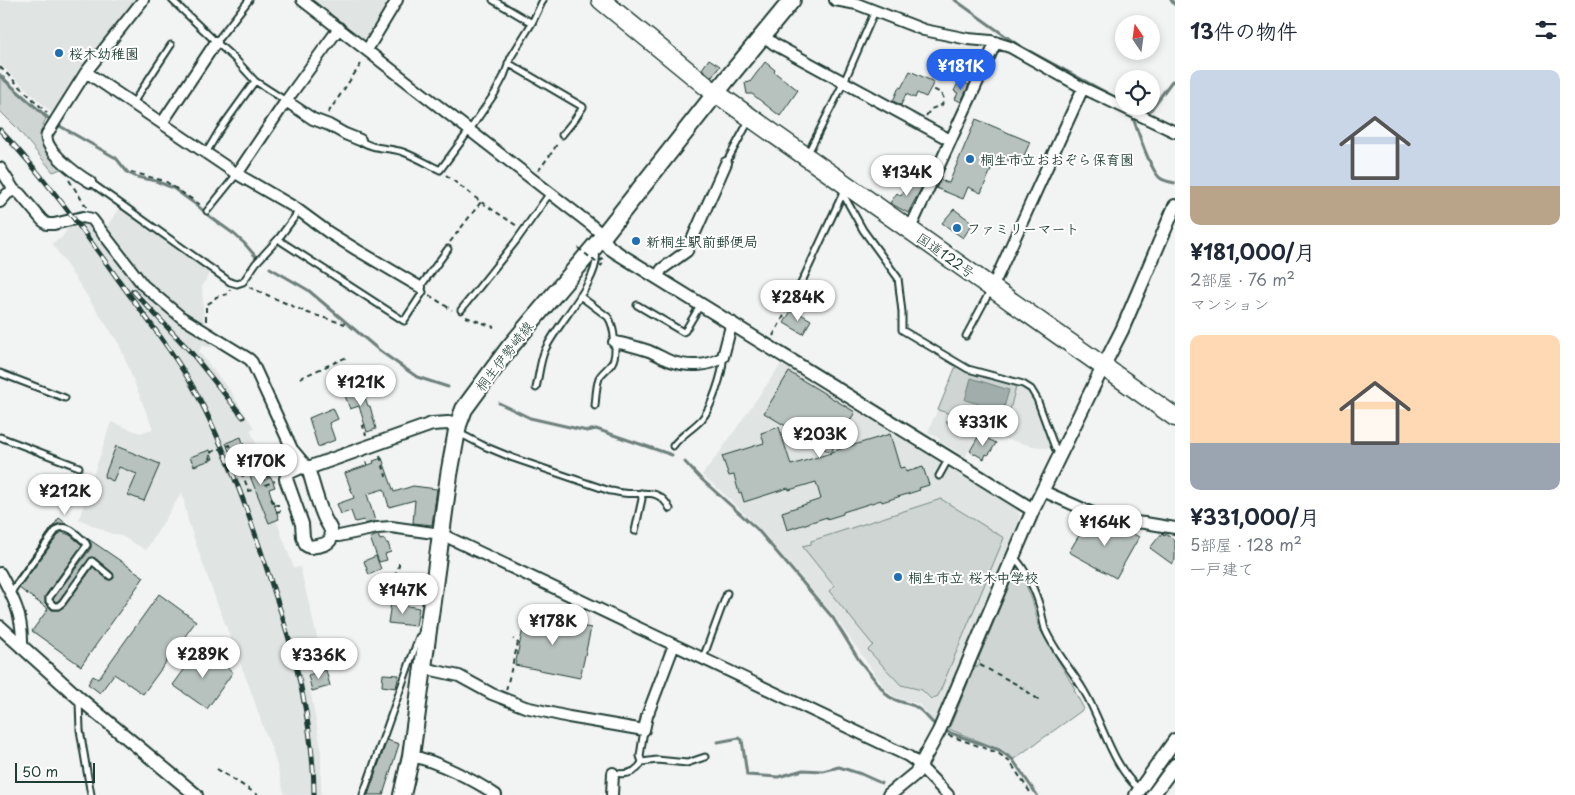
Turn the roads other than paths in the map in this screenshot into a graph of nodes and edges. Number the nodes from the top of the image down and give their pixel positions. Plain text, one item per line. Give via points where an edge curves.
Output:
1 (143, 0) edge
2 (172, 0) edge
3 (249, 0) edge
4 (302, 0) edge
5 (397, 0) edge
6 (493, 0) edge
7 (543, 0) edge
8 (792, 0) edge
9 (835, 0) edge
10 (604, 1) edge
11 (876, 11) junction
12 (532, 23) junction
13 (338, 28) junction
14 (764, 36) junction
15 (216, 42) junction
16 (996, 42) junction
17 (171, 45) dead end
18 (367, 52) junction
19 (508, 63) junction
20 (86, 72) junction
21 (254, 81) junction
22 (844, 82) junction
23 (1083, 88) junction
24 (716, 92) junction
25 (286, 101) junction
26 (133, 103) junction
27 (751, 117) junction
28 (162, 123) junction
29 (469, 130) junction
30 (1175, 132) edge
31 (562, 135) road end
32 (360, 140) joint
33 (950, 140) junction
34 (206, 153) junction
35 (806, 156) junction
36 (726, 162) joint
37 (0, 168) edge
38 (237, 174) junction
39 (90, 182) joint
40 (14, 190) junction
41 (845, 190) junction
42 (550, 193) junction
43 (0, 202) edge
44 (1175, 206) edge
45 (208, 210) road end
46 (300, 211) junction
47 (909, 229) junction
48 (279, 238) junction
49 (598, 242) junction
50 (448, 249) road end
51 (657, 277) junction
52 (420, 287) junction
53 (992, 288) junction
54 (580, 296) junction
55 (792, 303) road end
56 (701, 304) junction
57 (637, 305) dead end
58 (461, 310) dead end
59 (732, 322) junction
60 (966, 336) dead end
61 (614, 342) junction
62 (724, 357) junction
63 (1103, 367) junction
64 (0, 373) edge
65 (536, 388) dead end
66 (65, 398) dead end
67 (594, 406) dead end
68 (1175, 417) edge
69 (457, 429) junction
70 (0, 436) edge
71 (674, 446) dead end
72 (1060, 456) junction
73 (950, 457) junction
74 (79, 467) dead end
75 (308, 468) junction
76 (940, 476) dead end
77 (1043, 491) junction
78 (641, 493) junction
79 (670, 510) dead end
80 (1034, 510) junction
81 (1175, 528) edge
82 (634, 531) dead end
83 (441, 534) junction
84 (332, 536) junction
85 (1014, 556) junction
86 (0, 573) edge
87 (110, 576) dead end
88 (11, 592) junction
89 (727, 593) dead end
90 (0, 627) edge
91 (427, 638) junction
92 (674, 645) junction
93 (22, 646) junction
94 (703, 658) junction
95 (423, 668) junction
96 (79, 698) junction
97 (644, 730) junction
98 (1175, 740) edge
99 (411, 756) junction
100 (705, 757) dead end
101 (642, 762) junction
102 (1175, 765) edge
103 (920, 766) junction
104 (613, 773) joint
105 (1138, 792) edge
106 (91, 795) edge
107 (196, 795) edge
108 (363, 795) edge
109 (402, 795) edge
110 (496, 795) edge
111 (612, 795) edge
112 (889, 795) edge
113 (948, 795) edge
114 (1153, 795) edge

1 - 20 street
2 - 15 lane
3 - 15 lane
4 - 13 street
5 - 18 street
6 - 12 lane
7 - 12 lane
8 - 14 main road, 桐生伊勢崎線
9 - 11 street
10 - 24 highway, 国道122号
11 - 16 street via 924,30
11 - 22 lane
12 - 19 lane
13 - 18 street
13 - 25 street
14 - 22 street
14 - 24 main road, 桐生伊勢崎線
15 - 21 lane
15 - 28 street
16 - 23 street
16 - 33 street
17 - 26 lane
18 - 29 street
19 - 29 lane via 504,76
19 - 31 lane via 583,107
20 - 26 street
20 - 39 street via 46,138 67,166
21 - 25 lane
21 - 34 lane
22 - 33 street
22 - 35 lane
23 - 30 street
23 - 53 street
24 - 27 highway, 国道122号
24 - 49 main road, 桐生伊勢崎線
25 - 32 street via 313,119
25 - 38 street
26 - 28 street
27 - 35 highway, 国道122号
27 - 36 lane
28 - 34 street
29 - 32 lane via 440,170 404,152
29 - 42 street
33 - 47 street
34 - 38 street
35 - 41 highway, 国道122号
36 - 51 street via 687,251 662,269
37 - 40 street
38 - 45 lane
38 - 46 street
39 - 48 lane via 230,282 243,282
40 - 43 street
40 - 75 street via 47,224 83,217 92,219 143,285 181,317 252,362 292,448
41 - 47 highway, 国道122号
41 - 55 lane
41 - 72 lane via 863,230 898,278 902,330 968,369 1031,389
42 - 49 street via 596,229
42 - 58 lane
44 - 63 street
46 - 48 lane
46 - 52 street via 356,250
47 - 53 highway, 国道122号
48 - 52 lane via 404,321 424,292
49 - 51 street
49 - 54 lane via 595,270
49 - 69 main road, 桐生伊勢崎線 via 466,405
50 - 52 lane
51 - 56 street
53 - 60 lane
53 - 63 highway, 国道122号
54 - 61 lane via 611,321
54 - 65 lane via 545,351
56 - 57 lane via 685,332
56 - 59 street
59 - 62 street
59 - 73 street
61 - 62 street via 692,366
61 - 67 lane via 614,359 600,376
62 - 71 lane via 723,370 702,419
63 - 68 highway, 国道122号
63 - 72 street
64 - 66 lane
69 - 75 street via 448,423 432,424
69 - 78 lane via 484,446 522,462 610,490
69 - 83 main road, 桐生伊勢崎線
70 - 74 lane
72 - 77 street
73 - 76 lane
73 - 80 street
75 - 84 street
75 - 84 street via 294,469 286,477 302,524 302,538 310,547 329,541
77 - 80 street
77 - 81 street via 1100,516
78 - 79 lane via 657,495
78 - 82 lane
80 - 85 street
83 - 84 street via 391,527
83 - 91 main road, 桐生伊勢崎線
83 - 92 street
85 - 103 street
85 - 105 lane via 1037,598 1046,631 1086,695 1119,765
86 - 88 street
87 - 88 lane via 92,562 62,603 58,606 51,604 49,598 87,545 72,531 59,527
88 - 93 street via 20,618
89 - 94 lane
90 - 93 street
91 - 95 main road, 桐生伊勢崎線
91 - 108 lane via 419,637 416,644
92 - 94 street
92 - 97 street
93 - 96 street
94 - 103 street via 908,756
95 - 97 street via 460,676 504,699 541,711
95 - 99 main road, 桐生伊勢崎線
96 - 106 lane via 80,730
96 - 107 street
97 - 101 lane
98 - 105 street
99 - 109 main road, 桐生伊勢崎線
99 - 110 street via 425,759
100 - 101 lane via 687,763
101 - 104 lane via 636,771
102 - 114 street
103 - 112 street via 909,780
103 - 113 street
104 - 111 street

